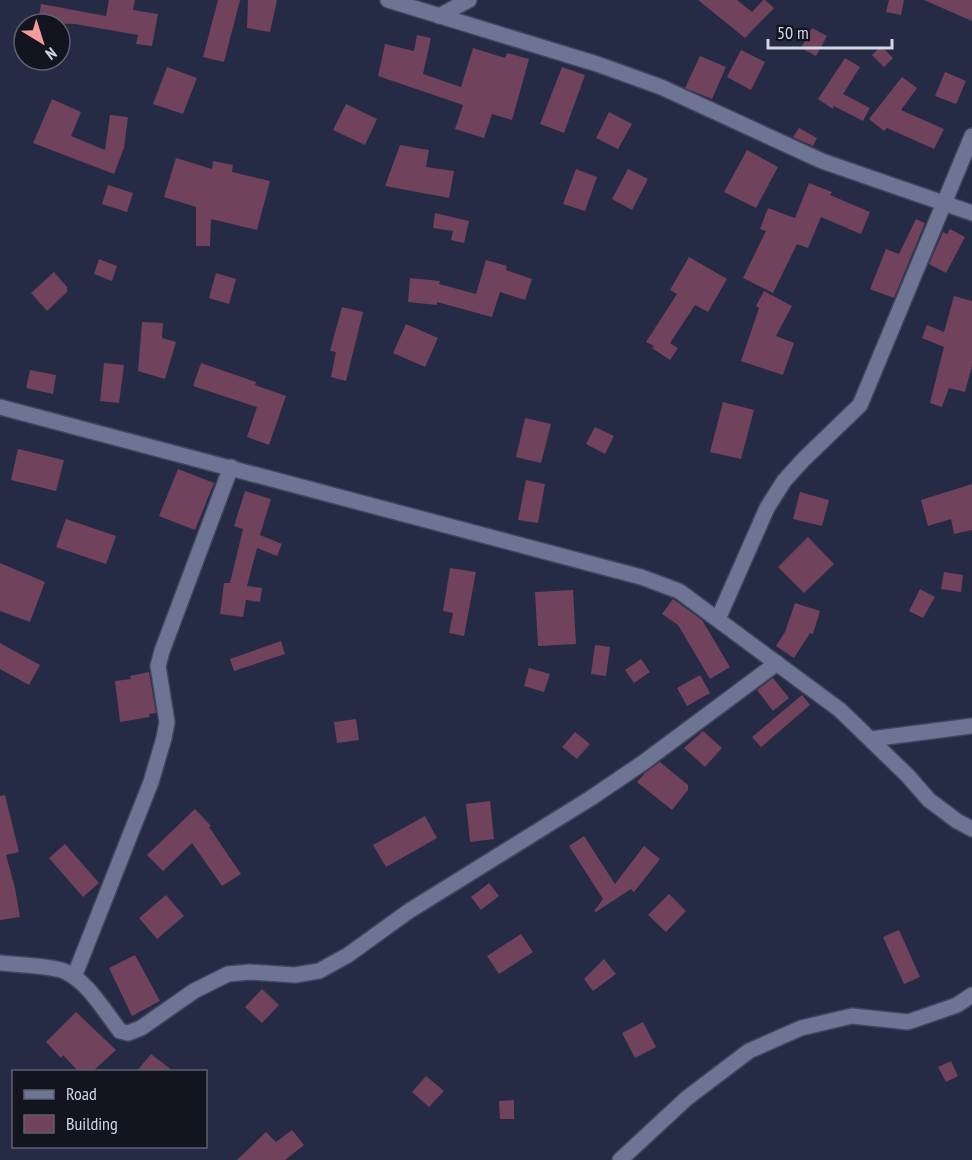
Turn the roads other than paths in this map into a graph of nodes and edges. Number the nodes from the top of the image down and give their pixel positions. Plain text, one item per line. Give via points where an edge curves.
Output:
1 (388, 0) edge
2 (469, 0) edge
3 (439, 16) junction
4 (972, 136) edge
5 (944, 204) junction
6 (972, 213) edge
7 (0, 407) edge
8 (231, 467) junction
9 (718, 619) junction
10 (777, 663) junction
11 (972, 726) edge
12 (871, 739) junction
13 (972, 829) edge
14 (0, 963) edge
15 (74, 977) junction
16 (972, 994) edge
17 (620, 1160) edge

1 - 3 street
2 - 3 street
3 - 5 street via 661,87 822,161
4 - 5 street
5 - 6 street
5 - 9 street via 860,405 784,481 767,508
7 - 8 street
8 - 9 street via 641,577 679,591
8 - 15 street via 158,666 167,722 151,782
9 - 10 street
10 - 12 street via 840,710
10 - 15 street via 591,798 409,910 319,971 296,975 228,974 128,1033 120,1031
11 - 12 street
12 - 13 street via 929,800
14 - 15 street via 62,970
16 - 17 street via 957,1005 908,1022 852,1016 801,1028 749,1051 687,1098

